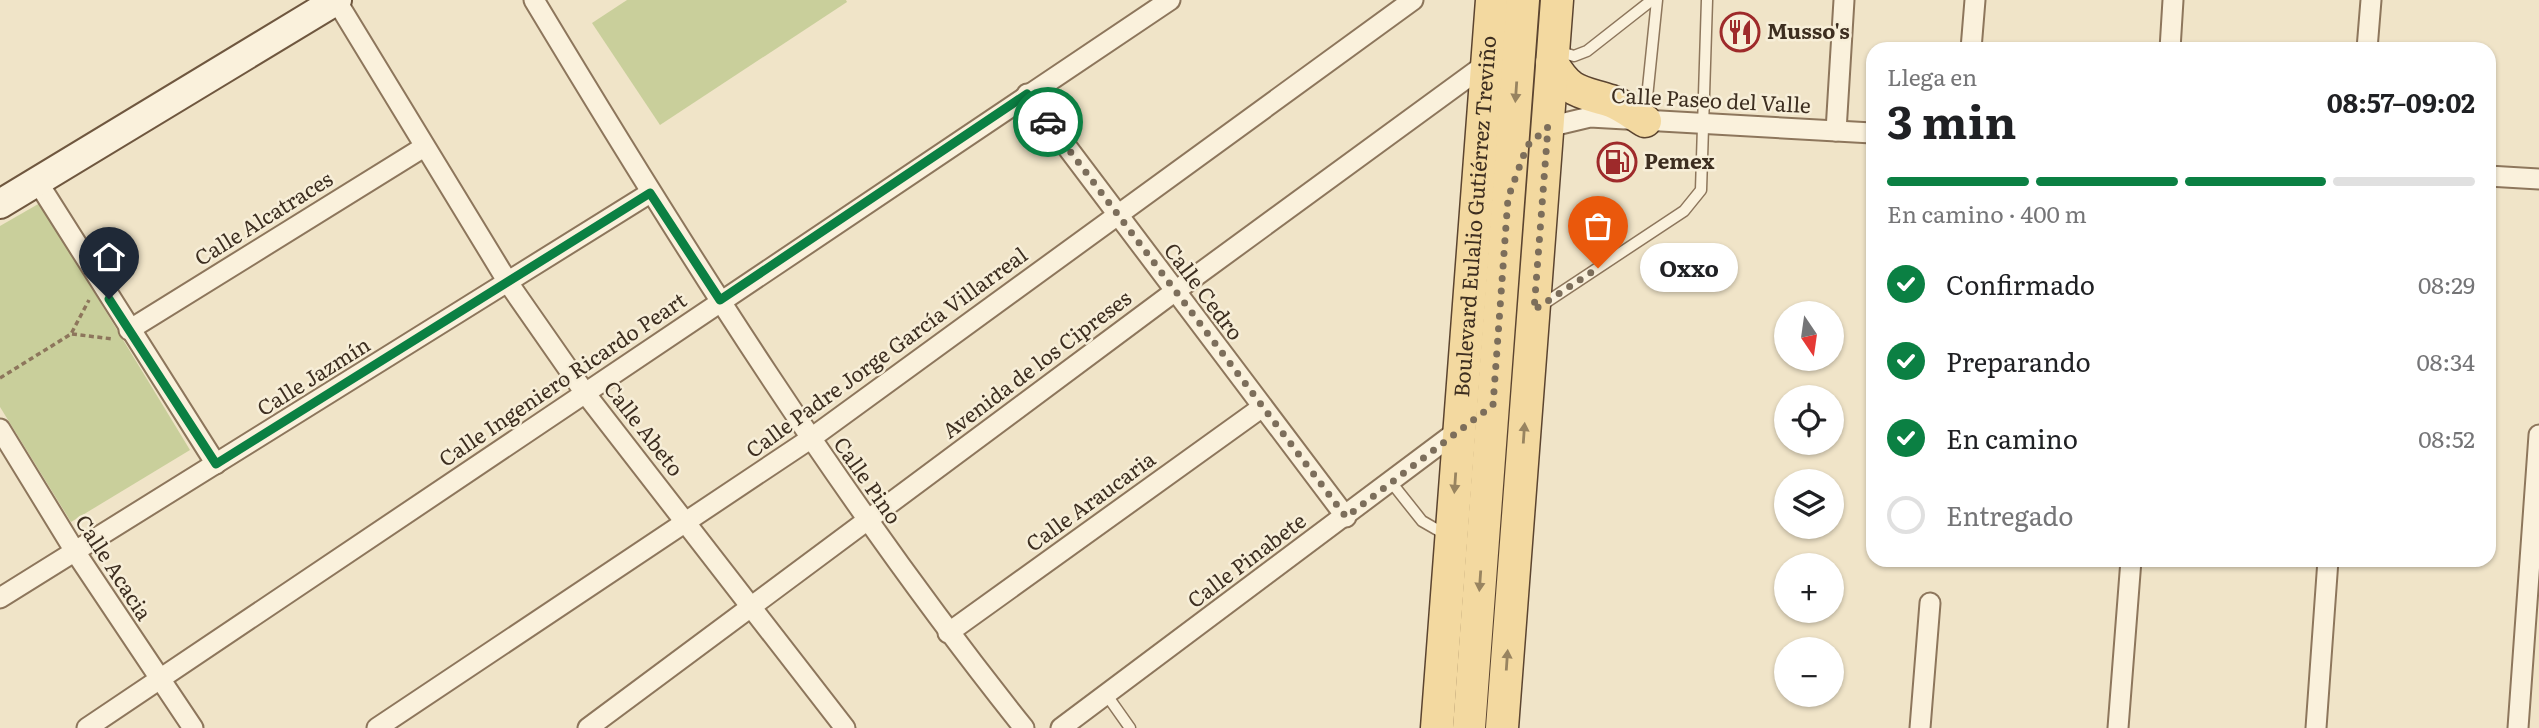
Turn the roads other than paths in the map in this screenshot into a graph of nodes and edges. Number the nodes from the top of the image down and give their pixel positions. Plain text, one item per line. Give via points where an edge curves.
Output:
1 (337, 0) edge
2 (534, 0) edge
3 (1170, 0) edge
4 (1413, 0) edge
5 (1492, 0) edge
6 (1523, 0) edge
7 (1557, 0) edge
8 (1655, 0) edge
9 (1707, 0) edge
10 (1844, 0) edge
11 (1975, 0) edge
12 (2174, 0) edge
13 (2371, 0) edge
14 (1972, 42) edge
15 (2171, 42) edge
16 (2368, 42) edge
17 (1520, 48) junction
18 (1553, 57) junction
19 (1490, 61) junction
20 (1027, 94) junction
21 (1645, 121) junction
22 (1703, 124) junction
23 (1548, 127) junction
24 (1836, 131) junction
25 (1866, 133) edge
26 (424, 147) junction
27 (2496, 176) edge
28 (2539, 179) edge
29 (37, 181) junction
30 (650, 193) junction
31 (1508, 198) junction
32 (0, 204) edge
33 (1118, 215) junction
34 (509, 284) junction
35 (1174, 292) junction
36 (720, 300) junction
37 (1534, 310) junction
38 (132, 336) junction
39 (585, 393) junction
40 (1493, 405) junction
41 (1261, 408) junction
42 (0, 429) edge
43 (1459, 430) junction
44 (2539, 435) edge
45 (810, 439) junction
46 (216, 464) junction
47 (1391, 482) junction
48 (1346, 517) junction
49 (866, 521) junction
50 (687, 523) junction
51 (1451, 537) junction
52 (76, 553) junction
53 (2130, 567) edge
54 (2328, 567) edge
55 (0, 598) edge
56 (1930, 603) dead end
57 (753, 606) junction
58 (948, 633) junction
59 (159, 681) junction
60 (1106, 694) junction
61 (837, 725) edge
62 (1063, 727) edge
63 (87, 728) edge
64 (192, 728) edge
65 (377, 728) edge
66 (588, 728) edge
67 (1024, 728) edge
68 (1130, 728) edge
69 (1437, 728) edge
70 (1469, 728) edge
71 (1502, 728) edge
72 (1920, 728) edge
73 (2118, 728) edge
74 (2316, 728) edge
75 (2518, 728) edge

1 - 26 street, Calle Abeto
1 - 29 street
2 - 30 street, Calle Pino
3 - 20 street, Calle Ingeniero Ricardo Peart
4 - 33 street, Calle Padre Jorge García Villarreal
5 - 19 main road, Boulevard Eulalio Gutiérrez Treviño
6 - 17 main road, Boulevard Eulalio Gutiérrez Treviño
7 - 18 main road
8 - 18 lane via 1587,51
8 - 21 lane
9 - 22 lane
10 - 24 street
11 - 14 street
12 - 15 street
13 - 16 street
17 - 19 street, Avenida de los Cipreses
17 -> 31 main road, Boulevard Eulalio Gutiérrez Treviño
18 - 21 main road via 1569,87 1612,102
18 - 23 main road
19 - 35 street, Avenida de los Cipreses
19 - 43 main road, Boulevard Eulalio Gutiérrez Treviño
20 - 33 street, Calle Cedro
20 - 36 street, Calle Ingeniero Ricardo Peart
21 - 22 street, Calle Paseo del Valle
21 - 23 street, Calle Paseo del Valle via 1590,117
22 - 24 street, Calle Paseo del Valle
22 - 37 lane via 1701,190 1694,201
23 - 31 main road via 1527,146
23 - 37 main road
24 - 25 street, Calle Paseo del Valle
26 - 34 street, Calle Abeto
26 - 38 street, Calle Alcatraces
27 - 28 street
29 - 32 street
29 - 38 street
30 - 34 street, Calle Jazmín
30 - 36 street, Calle Pino
31 - 40 main road, Boulevard Eulalio Gutiérrez Treviño
33 - 35 street, Calle Cedro
33 - 45 street, Calle Padre Jorge García Villarreal
34 - 39 street, Calle Abeto
34 - 46 street, Calle Jazmín
35 - 41 street, Calle Cedro
35 - 49 street, Avenida de los Cipreses
36 - 39 street, Calle Ingeniero Ricardo Peart
36 - 45 street, Calle Pino
71 -> 37 main road
38 - 46 street
39 - 50 street, Calle Abeto
39 - 59 street, Calle Ingeniero Ricardo Peart
40 - 43 street, Calle Pinabete
40 -> 70 main road, Boulevard Eulalio Gutiérrez Treviño
41 - 48 street, Calle Cedro
41 - 58 street, Calle Araucaria
42 - 52 street, Calle Acacia
43 - 47 street, Calle Pinabete
43 -> 51 main road, Boulevard Eulalio Gutiérrez Treviño
44 - 75 street
45 - 49 street, Calle Pino
45 - 50 street, Calle Padre Jorge García Villarreal
46 - 52 street, Calle Jazmín
47 - 48 street, Calle Pinabete
47 - 51 lane via 1422,521
48 - 60 street, Calle Pinabete
49 - 57 street, Avenida de los Cipreses
49 - 58 street, Calle Pino
50 - 57 street, Calle Abeto
50 - 65 street, Calle Padre Jorge García Villarreal
51 - 69 main road, Boulevard Eulalio Gutiérrez Treviño
52 - 55 street, Calle Jazmín
52 - 59 street, Calle Acacia
53 - 73 street
54 - 74 street
56 - 72 street
57 - 61 street, Calle Abeto
57 - 66 street, Avenida de los Cipreses
58 - 67 street, Calle Pino
59 - 63 street, Calle Ingeniero Ricardo Peart
59 - 64 street, Calle Acacia
60 - 62 street, Calle Pinabete
60 - 68 lane

